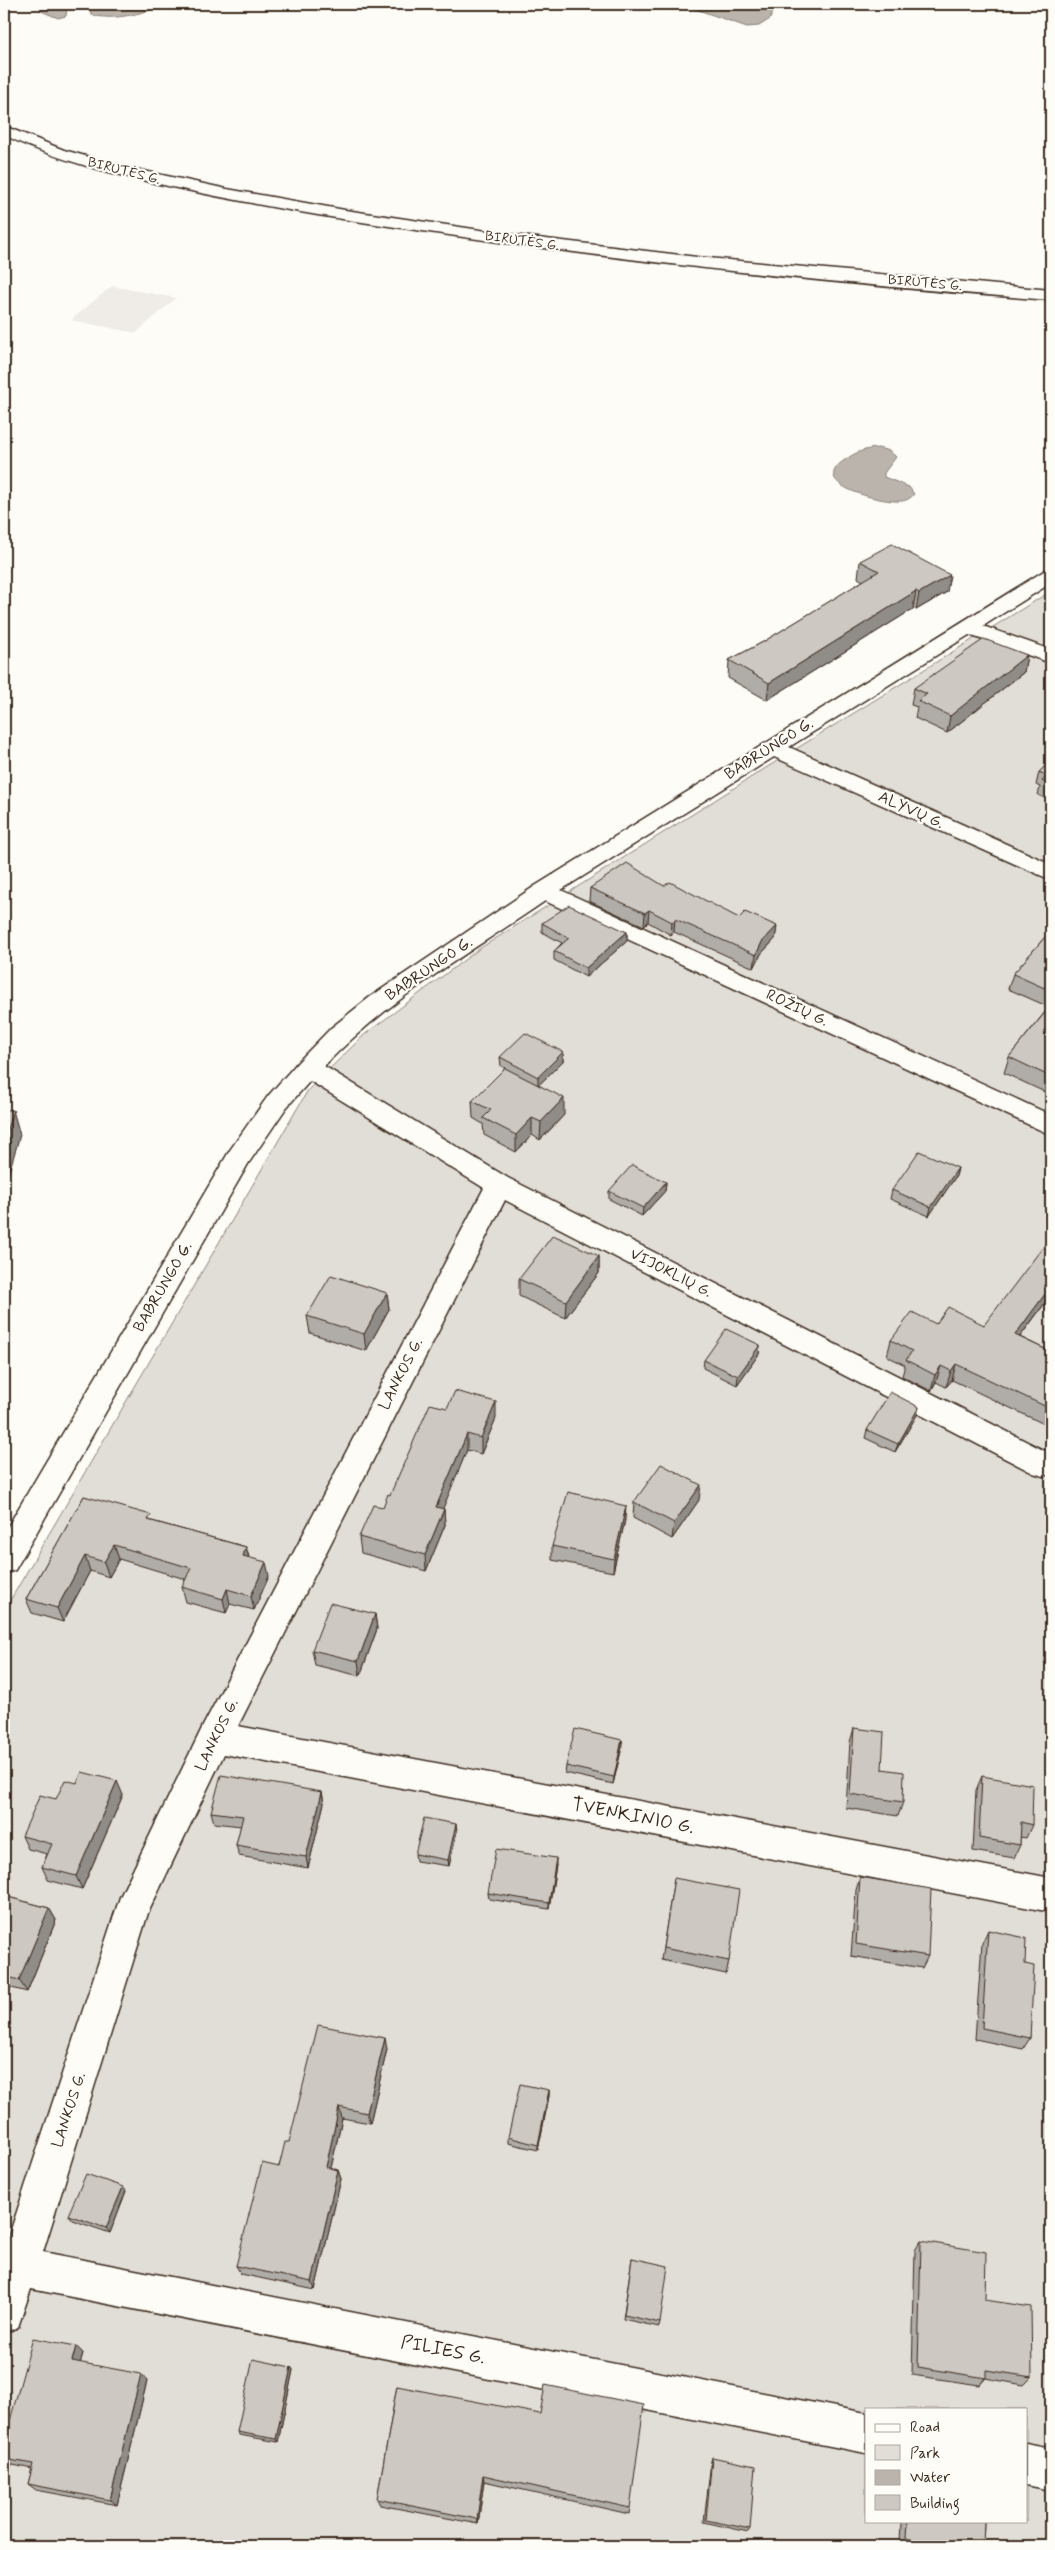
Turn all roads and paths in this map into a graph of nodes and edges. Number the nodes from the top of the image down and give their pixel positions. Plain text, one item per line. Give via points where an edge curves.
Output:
1 (4, 130) edge
2 (1051, 295) edge
3 (1051, 575) edge
4 (967, 627) junction
5 (1051, 657) edge
6 (771, 747) junction
7 (1051, 874) edge
8 (543, 891) junction
9 (307, 1068) junction
10 (1051, 1126) edge
11 (499, 1185) junction
12 (1043, 1464) dead end
13 (4, 1561) edge
14 (215, 1737) junction
15 (1051, 1895) edge
16 (11, 2266) edge
17 (4, 2313) edge
18 (865, 2433) edge
19 (1028, 2464) edge
20 (1051, 2469) edge

1 - 2 street, BIRUTĖS G. via 42,147 146,177 444,231 663,258
3 - 4 street, BABRUNGO G.
4 - 5 street
4 - 6 street, BABRUNGO G.
6 - 7 street, ALYVŲ G.
6 - 8 street, BABRUNGO G.
8 - 9 street, BABRUNGO G. via 379,1002 340,1034
8 - 10 street, ROŽIŲ G.
9 - 11 street, VIJOKLIŲ G.
9 - 13 street, BABRUNGO G. via 277,1102 239,1157
11 - 12 street, VIJOKLIŲ G.
11 - 14 street, LANKOS G.
14 - 15 street, TVENKINIO G.
14 - 16 street, LANKOS G. via 132,1909
16 - 17 street, LANKOS G.
16 - 18 street, PILIES G.
19 - 20 street

